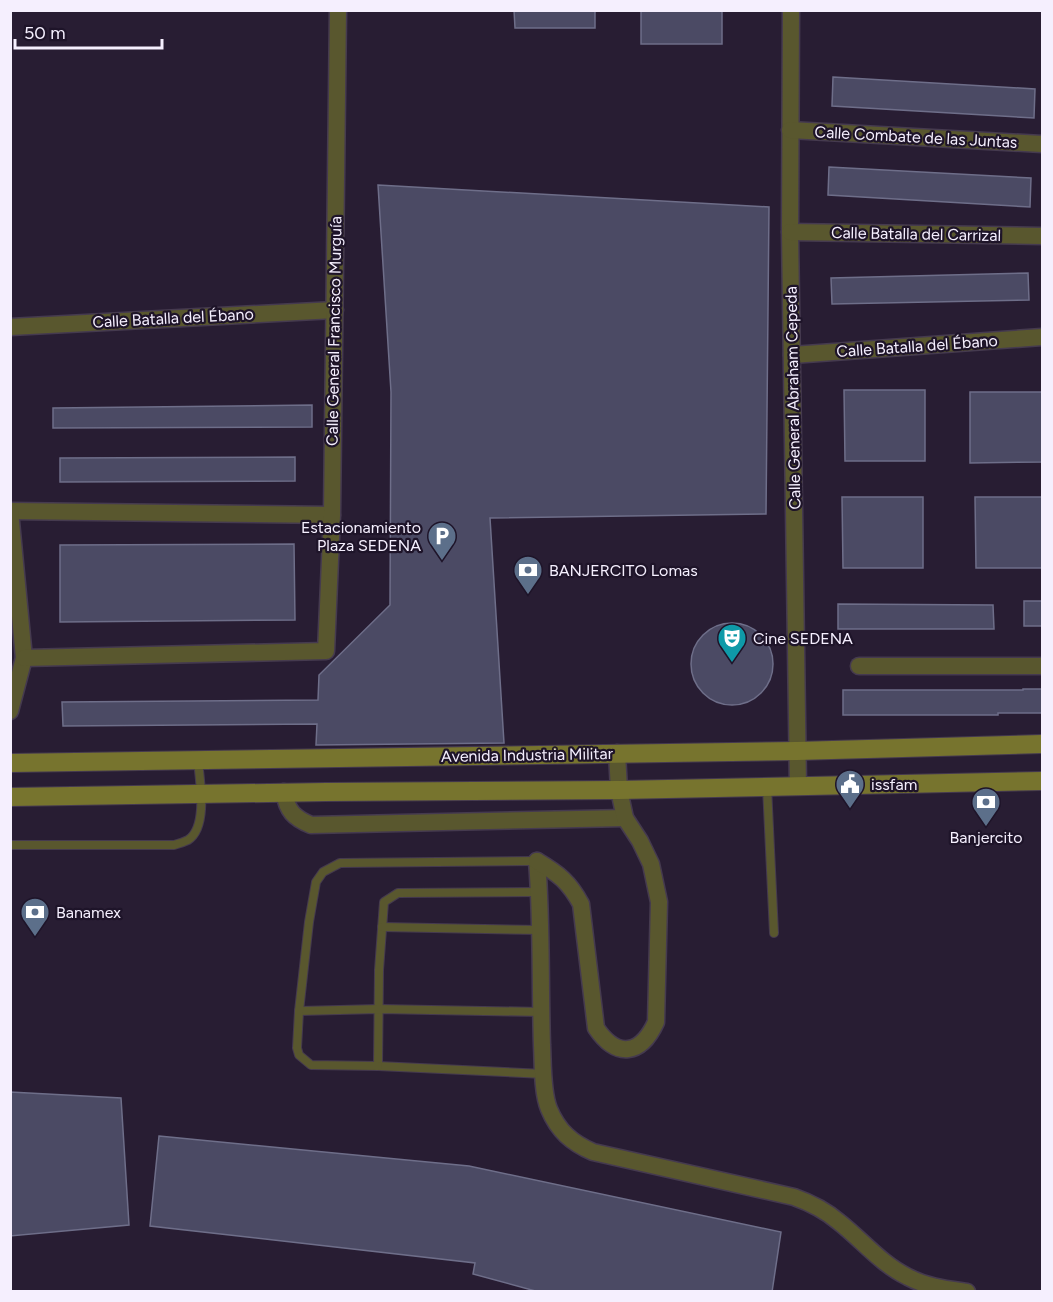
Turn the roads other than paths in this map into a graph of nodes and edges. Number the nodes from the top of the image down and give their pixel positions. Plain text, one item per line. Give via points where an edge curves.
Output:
1 (338, 10) edge
2 (791, 10) edge
3 (789, 130) junction
4 (1042, 144) edge
5 (790, 232) junction
6 (1042, 236) edge
7 (335, 310) junction
8 (10, 327) edge
9 (1042, 337) edge
10 (792, 356) junction
11 (10, 511) edge
12 (332, 515) junction
13 (24, 658) junction
14 (859, 666) dead end
15 (1042, 666) edge
16 (11, 707) edge
17 (1042, 744) edge
18 (797, 750) junction
19 (617, 753) junction
20 (198, 761) junction
21 (10, 763) edge
22 (1042, 781) edge
23 (798, 786) junction
24 (767, 787) junction
25 (619, 790) junction
26 (284, 792) junction
27 (200, 795) junction
28 (10, 797) edge
29 (625, 819) junction
30 (10, 845) edge
31 (537, 861) junction
32 (540, 892) junction
33 (382, 927) junction
34 (541, 930) junction
35 (774, 933) dead end
36 (380, 1008) junction
37 (299, 1011) junction
38 (542, 1012) junction
39 (378, 1066) junction
40 (544, 1074) junction
41 (967, 1292) edge

1 - 7 street, Calle General Francisco Murguía
2 - 3 street, Calle General Abraham Cepeda
3 - 4 street, Calle Combate de las Juntas
3 - 5 street, Calle General Abraham Cepeda
5 - 6 street, Calle Batalla del Carrizal
5 - 10 street, Calle General Abraham Cepeda
7 - 8 street, Calle Batalla del Ébano
7 - 12 street, Calle General Francisco Murguía
9 - 10 street, Calle Batalla del Ébano
10 - 18 street, Calle General Abraham Cepeda
11 - 12 street
11 - 13 street
12 - 13 street, Calle General Francisco Murguía via 326,651
13 - 16 street
14 - 15 street
17 - 18 main road, Avenida Industria Militar
18 - 19 main road, Avenida Industria Militar
18 - 23 street, Calle General Abraham Cepeda
19 - 20 main road, Avenida Industria Militar
19 - 25 street
20 - 21 main road, Avenida Industria Militar
20 - 27 lane
22 - 23 main road
23 - 24 main road
24 - 25 main road
24 - 35 lane
25 - 26 main road
25 - 29 street
26 - 27 main road
26 - 29 street via 290,813 311,825
27 - 28 main road
27 - 30 lane via 196,832 187,841 174,845
29 - 31 street via 651,864 659,902 656,1022 650,1036 640,1045 617,1049 596,1028 581,904 558,873
31 - 32 street
31 - 37 lane via 331,866 316,882
32 - 33 lane via 398,893 384,902
32 - 34 street
33 - 34 lane
33 - 36 lane
34 - 38 street
36 - 37 lane
36 - 38 lane
36 - 39 lane
37 - 39 lane via 297,1048 305,1061 311,1065
38 - 40 street
39 - 40 lane
40 - 41 street via 548,1107 576,1145 818,1206 890,1266 909,1277 931,1286

